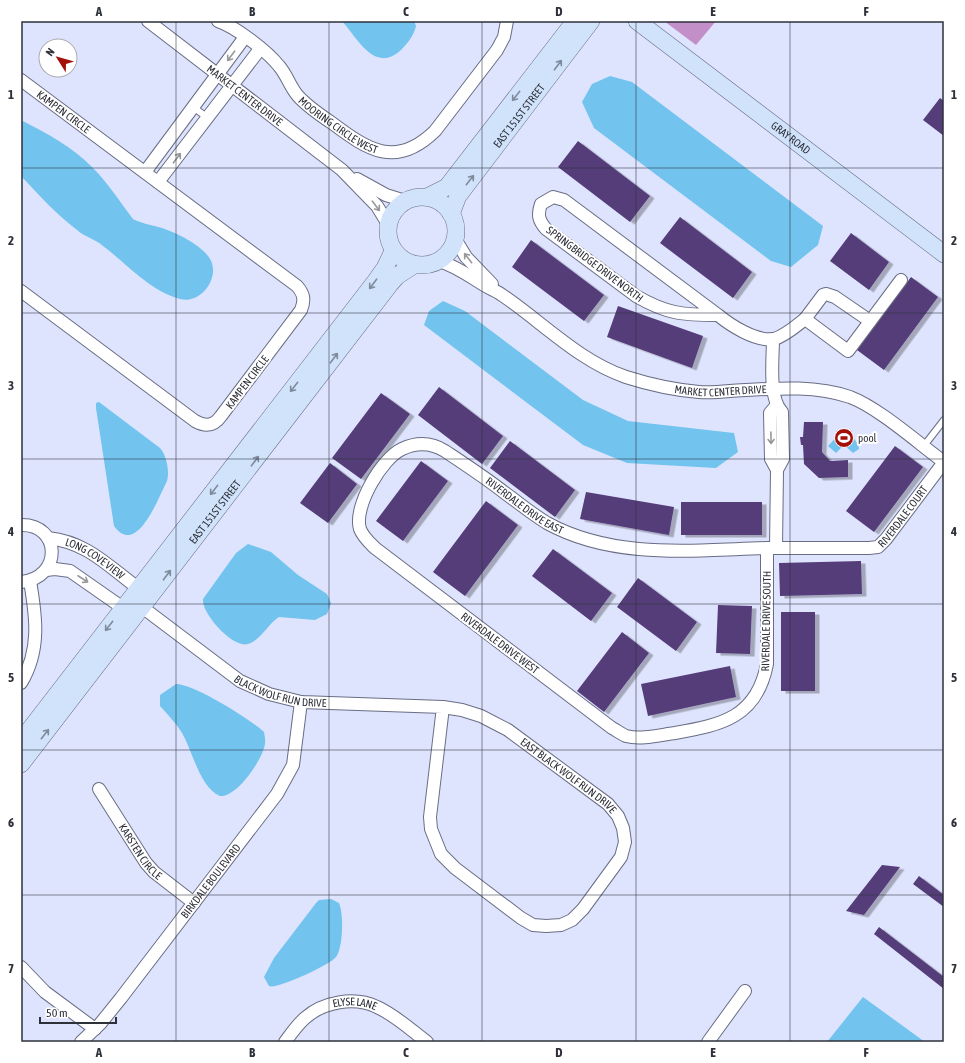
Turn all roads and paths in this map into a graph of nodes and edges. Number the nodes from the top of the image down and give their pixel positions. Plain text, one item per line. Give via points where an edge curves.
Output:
1 (148, 21) edge
2 (218, 21) edge
3 (507, 21) edge
4 (574, 21) edge
5 (591, 21) edge
6 (637, 21) edge
7 (245, 37) junction
8 (260, 49) junction
9 (217, 74) junction
10 (21, 80) edge
11 (232, 85) junction
12 (193, 107) junction
13 (208, 118) junction
14 (342, 170) junction
15 (145, 172) junction
16 (158, 182) junction
17 (427, 197) junction
18 (405, 201) junction
19 (451, 214) junction
20 (388, 224) junction
21 (455, 239) junction
22 (393, 251) junction
23 (944, 254) edge
24 (439, 261) junction
25 (414, 265) junction
26 (901, 280) dead end
27 (21, 291) edge
28 (502, 295) junction
29 (718, 315) junction
30 (805, 319) junction
31 (870, 321) junction
32 (773, 339) junction
33 (773, 389) junction
34 (944, 420) edge
35 (938, 428) junction
36 (944, 432) edge
37 (923, 447) junction
38 (944, 462) edge
39 (21, 525) edge
40 (48, 538) junction
41 (375, 548) joint
42 (772, 548) junction
43 (46, 570) junction
44 (26, 581) edge
45 (138, 604) junction
46 (21, 683) edge
47 (301, 702) junction
48 (443, 707) junction
49 (626, 736) joint
50 (21, 741) edge
51 (21, 764) edge
52 (99, 789) dead end
53 (194, 903) junction
54 (21, 967) edge
55 (745, 991) dead end
56 (95, 1029) junction
57 (81, 1042) edge
58 (285, 1042) edge
59 (427, 1042) edge
60 (708, 1042) edge

1 - 9 street, MARKET CENTER DRIVE
2 - 7 street, MOORING CIRCLE WEST
3 - 8 street, MOORING CIRCLE WEST via 504,37 497,50 426,140 400,152 378,151 361,145 304,102 292,89 279,66
4 -> 17 street, EAST 151ST STREET via 446,187
19 -> 5 street, EAST 151ST STREET via 458,196
6 - 23 street, GRAY ROAD
7 - 8 street, MOORING CIRCLE WEST
7 -> 9 street
8 - 11 street
9 - 11 street, MARKET CENTER DRIVE
9 - 12 street
10 - 15 street, KAMPEN CIRCLE
11 - 13 street
11 - 14 street, MARKET CENTER DRIVE
12 - 13 lane
12 - 15 street
16 -> 13 street
14 - 18 street, MARKET CENTER DRIVE via 386,195
14 -> 20 street, MARKET CENTER DRIVE via 377,206
15 - 16 street, KAMPEN CIRCLE
16 - 27 street, KAMPEN CIRCLE via 297,286 303,294 301,310 216,422 207,425 195,421
17 - 18 street
17 - 19 street via 441,202
18 - 20 street via 394,211
19 - 21 street via 455,226
20 - 22 street via 387,233
21 - 24 street via 449,251
28 -> 21 street, MARKET CENTER DRIVE via 466,257
22 - 25 street
22 -> 45 street, EAST 151ST STREET via 375,282
24 - 25 street
24 - 28 street, MARKET CENTER DRIVE via 451,264
45 -> 25 street, EAST 151ST STREET via 390,284
26 - 31 street
28 - 33 street, MARKET CENTER DRIVE via 572,347 595,362 625,376 657,385 700,392
29 - 29 street, SPRINGBRIDGE DRIVE NORTH via 564,200 553,197 541,204 538,216 546,229 636,296 673,313 693,316
29 - 32 street, SPRINGBRIDGE DRIVE NORTH via 740,330
30 - 31 street via 826,294
30 - 31 street via 848,351
30 - 32 street
32 - 33 street, RIVERDALE DRIVE SOUTH
33 - 37 street, MARKET CENTER DRIVE via 821,390 851,398 873,409
33 - 42 street, RIVERDALE DRIVE SOUTH via 776,406 770,413 771,458 777,470
34 - 35 lane
35 - 36 lane
35 - 37 lane
37 - 38 street, MARKET CENTER DRIVE
38 - 42 street, RIVERDALE COURT via 890,535 878,547
39 - 40 street via 32,526
40 - 43 street via 52,555
40 - 45 street, LONG COVE VIEW via 67,541 96,555
41 - 42 street, RIVERDALE DRIVE EAST via 360,529 360,507 363,499 374,479 392,456 401,449 425,444 437,446 445,451 545,522 585,538 619,547 652,550
41 - 49 street, RIVERDALE DRIVE WEST
42 - 49 street, RIVERDALE DRIVE SOUTH via 767,664 758,691 747,706 735,716 709,727 648,737
43 - 44 street via 39,577
43 -> 45 street, LONG COVE VIEW via 70,571
44 - 46 street via 36,613 35,646 31,663
45 - 47 street, BLACK WOLF RUN DRIVE via 240,681 269,694
45 -> 50 street, EAST 151ST STREET
51 -> 45 street, EAST 151ST STREET
47 - 48 street, BLACK WOLF RUN DRIVE
47 - 53 street, BIRKDALE BOULEVARD via 293,765 287,778
48 - 48 street, EAST BLACK WOLF RUN DRIVE via 481,716 508,730 608,804 618,816 623,828 621,857 572,920 561,925 533,925 455,868 441,854 431,829 430,817
52 - 53 street, KARSTEN CIRCLE via 146,864
53 - 56 street, BIRKDALE BOULEVARD
54 - 56 street via 45,992
55 - 60 street
56 - 57 street, BIRKDALE BOULEVARD
58 - 59 street, ELYSE LANE via 305,1018 315,1011 338,1002 363,1002 384,1011

